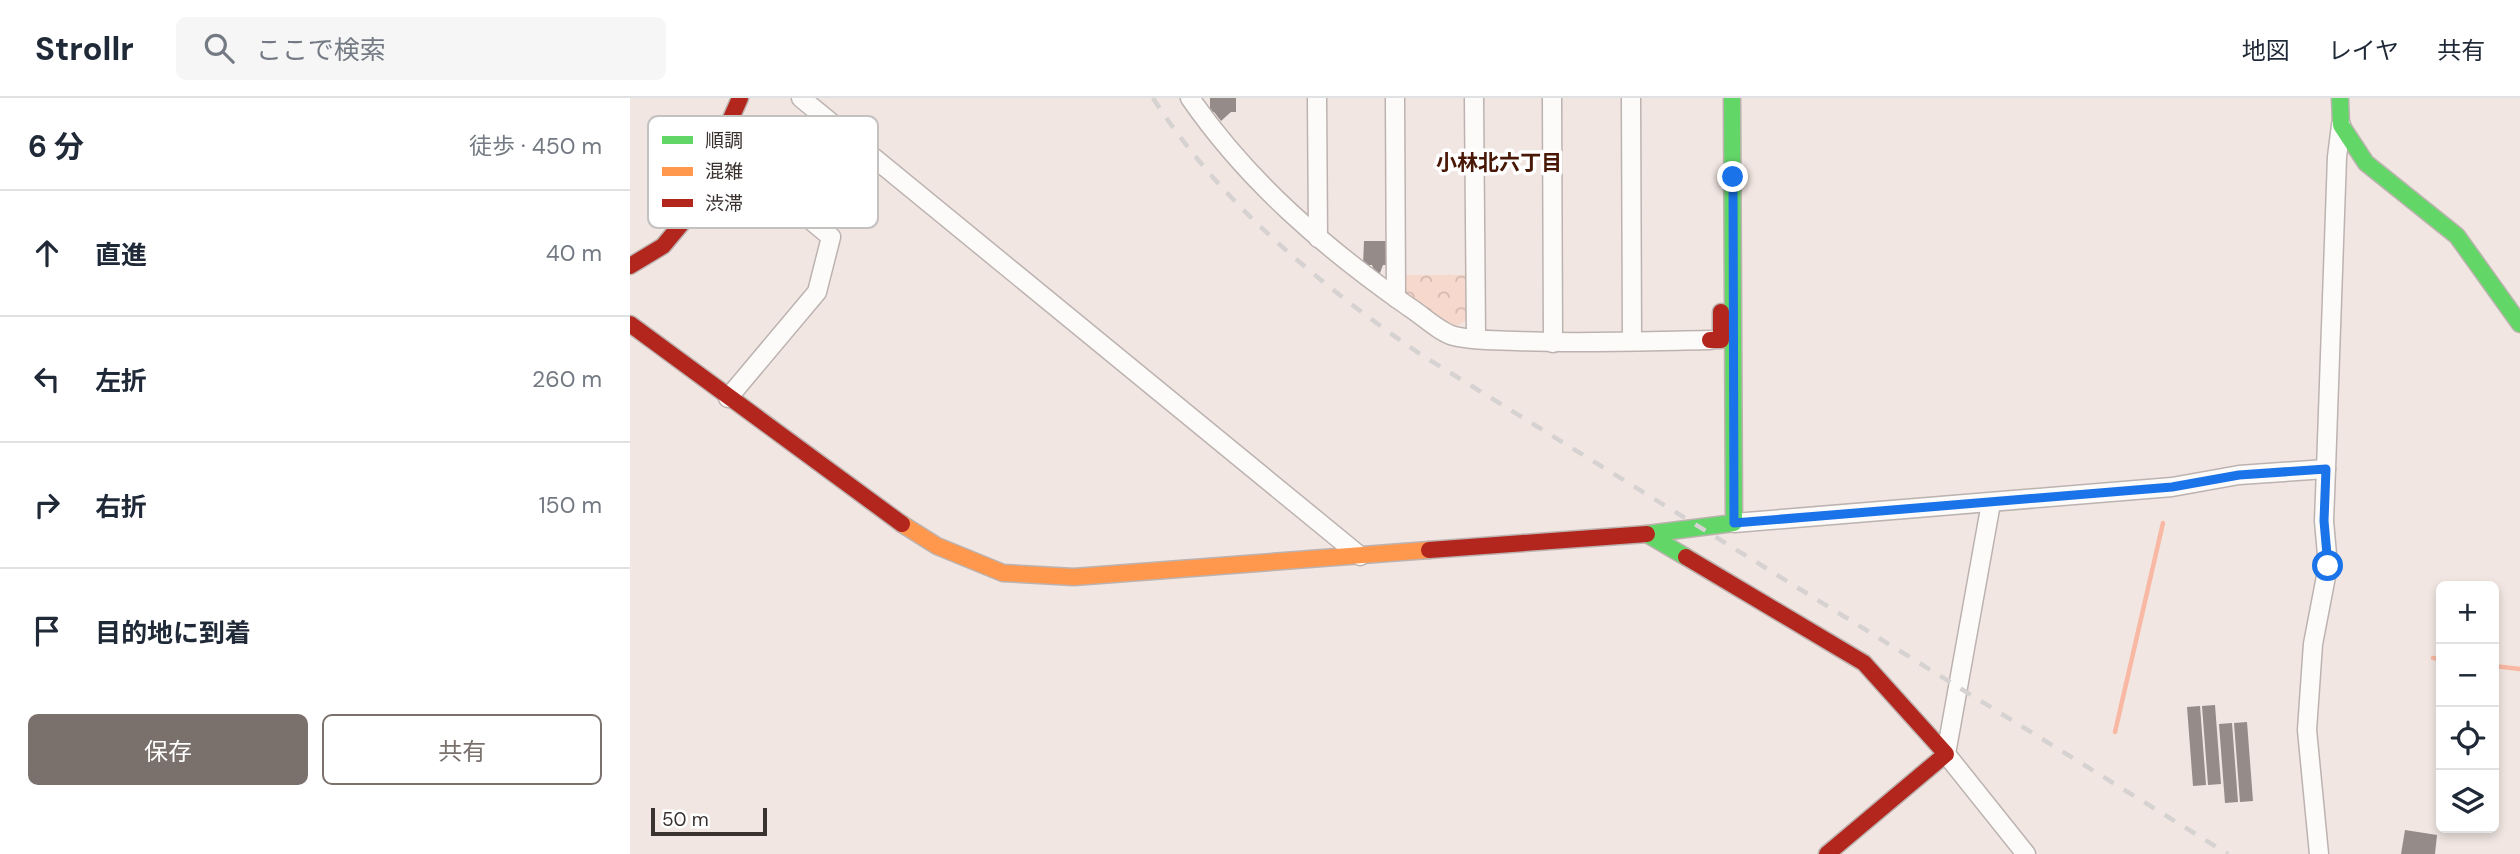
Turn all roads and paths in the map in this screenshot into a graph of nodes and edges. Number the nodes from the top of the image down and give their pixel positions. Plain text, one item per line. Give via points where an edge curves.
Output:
1 (740, 98) edge
2 (801, 98) edge
3 (1190, 98) edge
4 (1317, 98) edge
5 (1395, 98) edge
6 (1474, 98) edge
7 (1552, 98) edge
8 (1631, 98) edge
9 (1719, 98) edge
10 (1732, 98) edge
11 (2340, 98) edge
12 (732, 116) edge
13 (823, 116) edge
14 (2341, 125) junction
15 (878, 161) edge
16 (680, 228) edge
17 (820, 228) edge
18 (1318, 237) junction
19 (630, 266) edge
20 (1396, 298) junction
21 (630, 324) edge
22 (2520, 324) edge
23 (1476, 339) junction
24 (1710, 340) joint
25 (1632, 341) junction
26 (1553, 343) junction
27 (728, 398) junction
28 (2326, 469) junction
29 (1991, 503) junction
30 (1734, 523) junction
31 (1647, 534) junction
32 (1360, 556) junction
33 (1945, 754) junction
34 (1827, 854) edge
35 (2026, 854) edge
36 (2319, 854) edge

1 - 12 main road
2 - 13 street
3 - 18 street via 1277,201
4 - 18 street
5 - 20 street
6 - 23 street
7 - 26 street
8 - 25 street
9 - 24 main road via 1721,340
10 - 30 main road
11 - 14 main road
14 - 22 main road via 2366,163 2457,236
14 - 28 street
15 - 32 street
16 - 19 main road via 653,255
17 - 27 street via 831,237 817,292
18 - 20 street
20 - 23 street via 1451,335
21 - 27 main road
23 - 26 street
24 - 25 street
25 - 26 street
27 - 32 main road via 902,524 937,546 1003,573 1074,577
28 - 29 street
28 - 36 street via 2328,566 2313,645 2307,730
29 - 30 street
29 - 33 street
30 - 31 main road
31 - 32 main road
31 - 33 main road via 1864,663
33 - 34 main road
33 - 35 street

